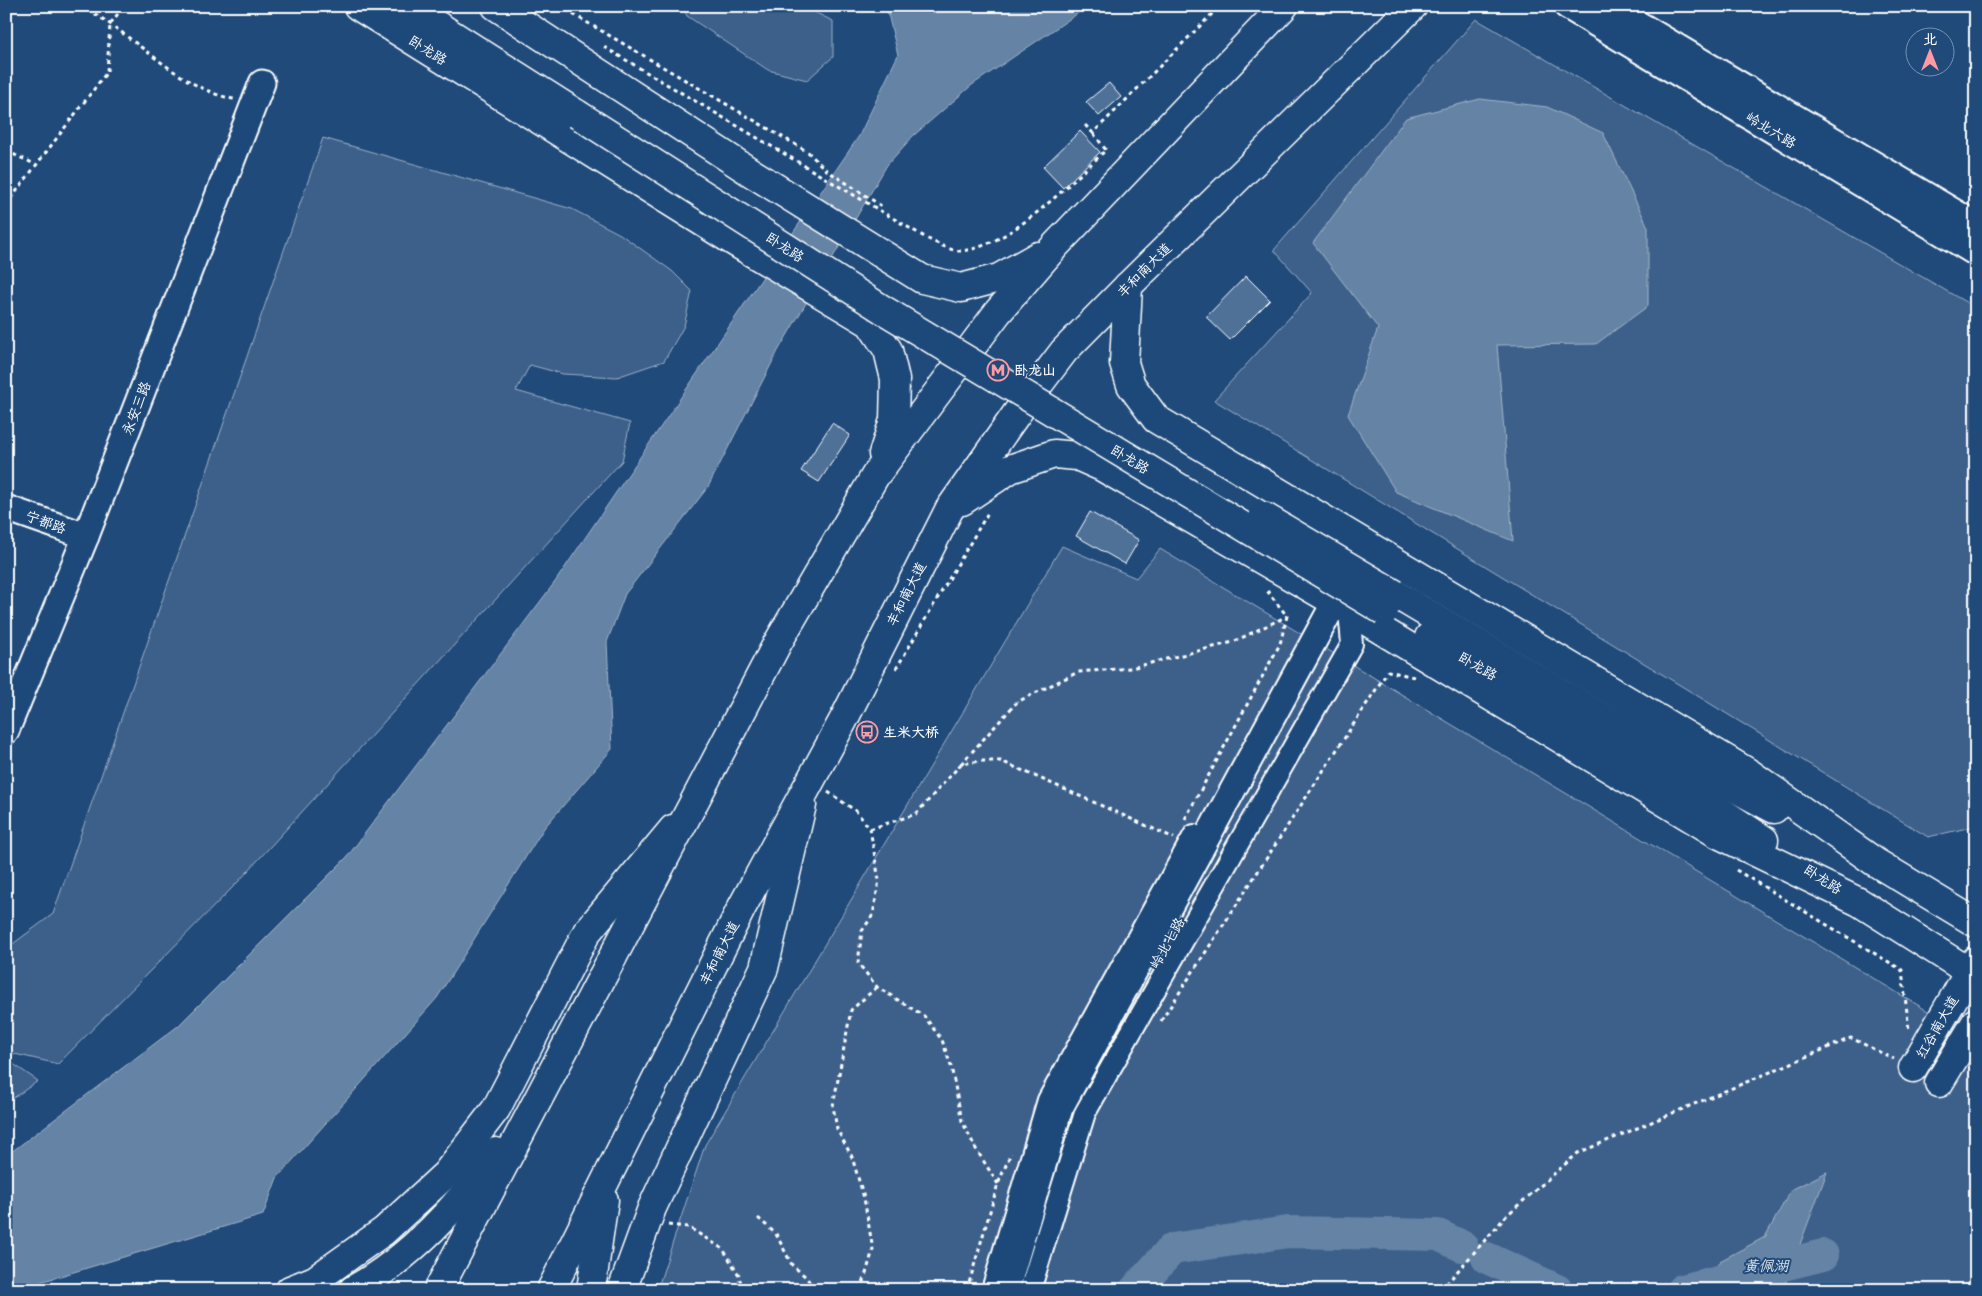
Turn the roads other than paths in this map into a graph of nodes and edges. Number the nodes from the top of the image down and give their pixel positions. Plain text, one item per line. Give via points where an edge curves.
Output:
1 (358, 6) edge
2 (407, 6) edge
3 (441, 6) edge
4 (496, 6) edge
5 (1284, 6) edge
6 (1413, 6) edge
7 (1567, 6) edge
8 (1608, 6) edge
9 (258, 93) road end
10 (581, 106) junction
11 (1976, 225) edge
12 (1055, 246) junction
13 (1976, 253) edge
14 (1128, 286) junction
15 (875, 476) junction
16 (6, 508) edge
17 (948, 510) junction
18 (86, 536) junction
19 (1389, 603) junction
20 (1342, 607) junction
21 (6, 731) edge
22 (817, 794) junction
23 (692, 807) junction
24 (1875, 862) junction
25 (1859, 902) junction
26 (1976, 923) edge
27 (1973, 969) edge
28 (1976, 1022) edge
29 (561, 1058) junction
30 (1913, 1068) road end
31 (1939, 1083) dead end
32 (608, 1174) junction
33 (290, 1290) edge
34 (353, 1290) edge
35 (438, 1290) edge
36 (550, 1290) edge
37 (591, 1290) edge
38 (622, 1290) edge
39 (992, 1290) edge
40 (1006, 1290) edge
41 (1020, 1290) edge
42 (1030, 1290) edge

1 - 15 main road, 卧龙路 via 870,323 888,350 895,379 894,420
2 - 10 main road, 卧龙路
3 - 10 main road, 卧龙路
4 - 12 main road via 922,279 961,288 999,278
5 - 12 main road
6 - 14 main road, 丰和南大道
7 - 13 street, 岭北六路
8 - 11 street, 岭北六路
9 - 18 street, 永安三路
10 - 19 main road, 卧龙路, bridge via 882,309
12 - 15 main road via 998,312
14 - 17 main road, 丰和南大道 via 1064,351
14 - 24 main road, 卧龙路 via 1124,363 1131,385 1156,420 1749,773
15 - 23 main road via 777,644
16 - 18 street, 宁都路
17 - 20 main road, 卧龙路 via 1010,469 1054,454 1077,456 1102,467
17 - 22 main road, 丰和南大道
18 - 21 street, 永安三路
19 - 24 main road, 卧龙路
19 - 25 main road, 卧龙路 via 1682,786
20 - 25 main road, 卧龙路 via 1718,834
20 - 39 street via 1313,619 1048,1100
20 - 40 street via 1060,1108
20 - 41 street, 岭北七路 via 1075,1111
20 - 42 street via 1352,644 1085,1114
22 - 32 main road, 丰和南大道 via 742,906
22 - 38 main road via 764,968 646,1224
23 - 29 main road
23 - 33 main road via 587,932 496,1109 446,1174 384,1231 315,1280
24 - 26 main road, 卧龙路
25 - 27 main road, 卧龙路
27 - 30 main road, 红谷南大道
28 - 31 main road
29 - 34 main road via 485,1169 451,1207 412,1248
29 - 35 main road
32 - 36 main road, 丰和南大道
32 - 37 main road

